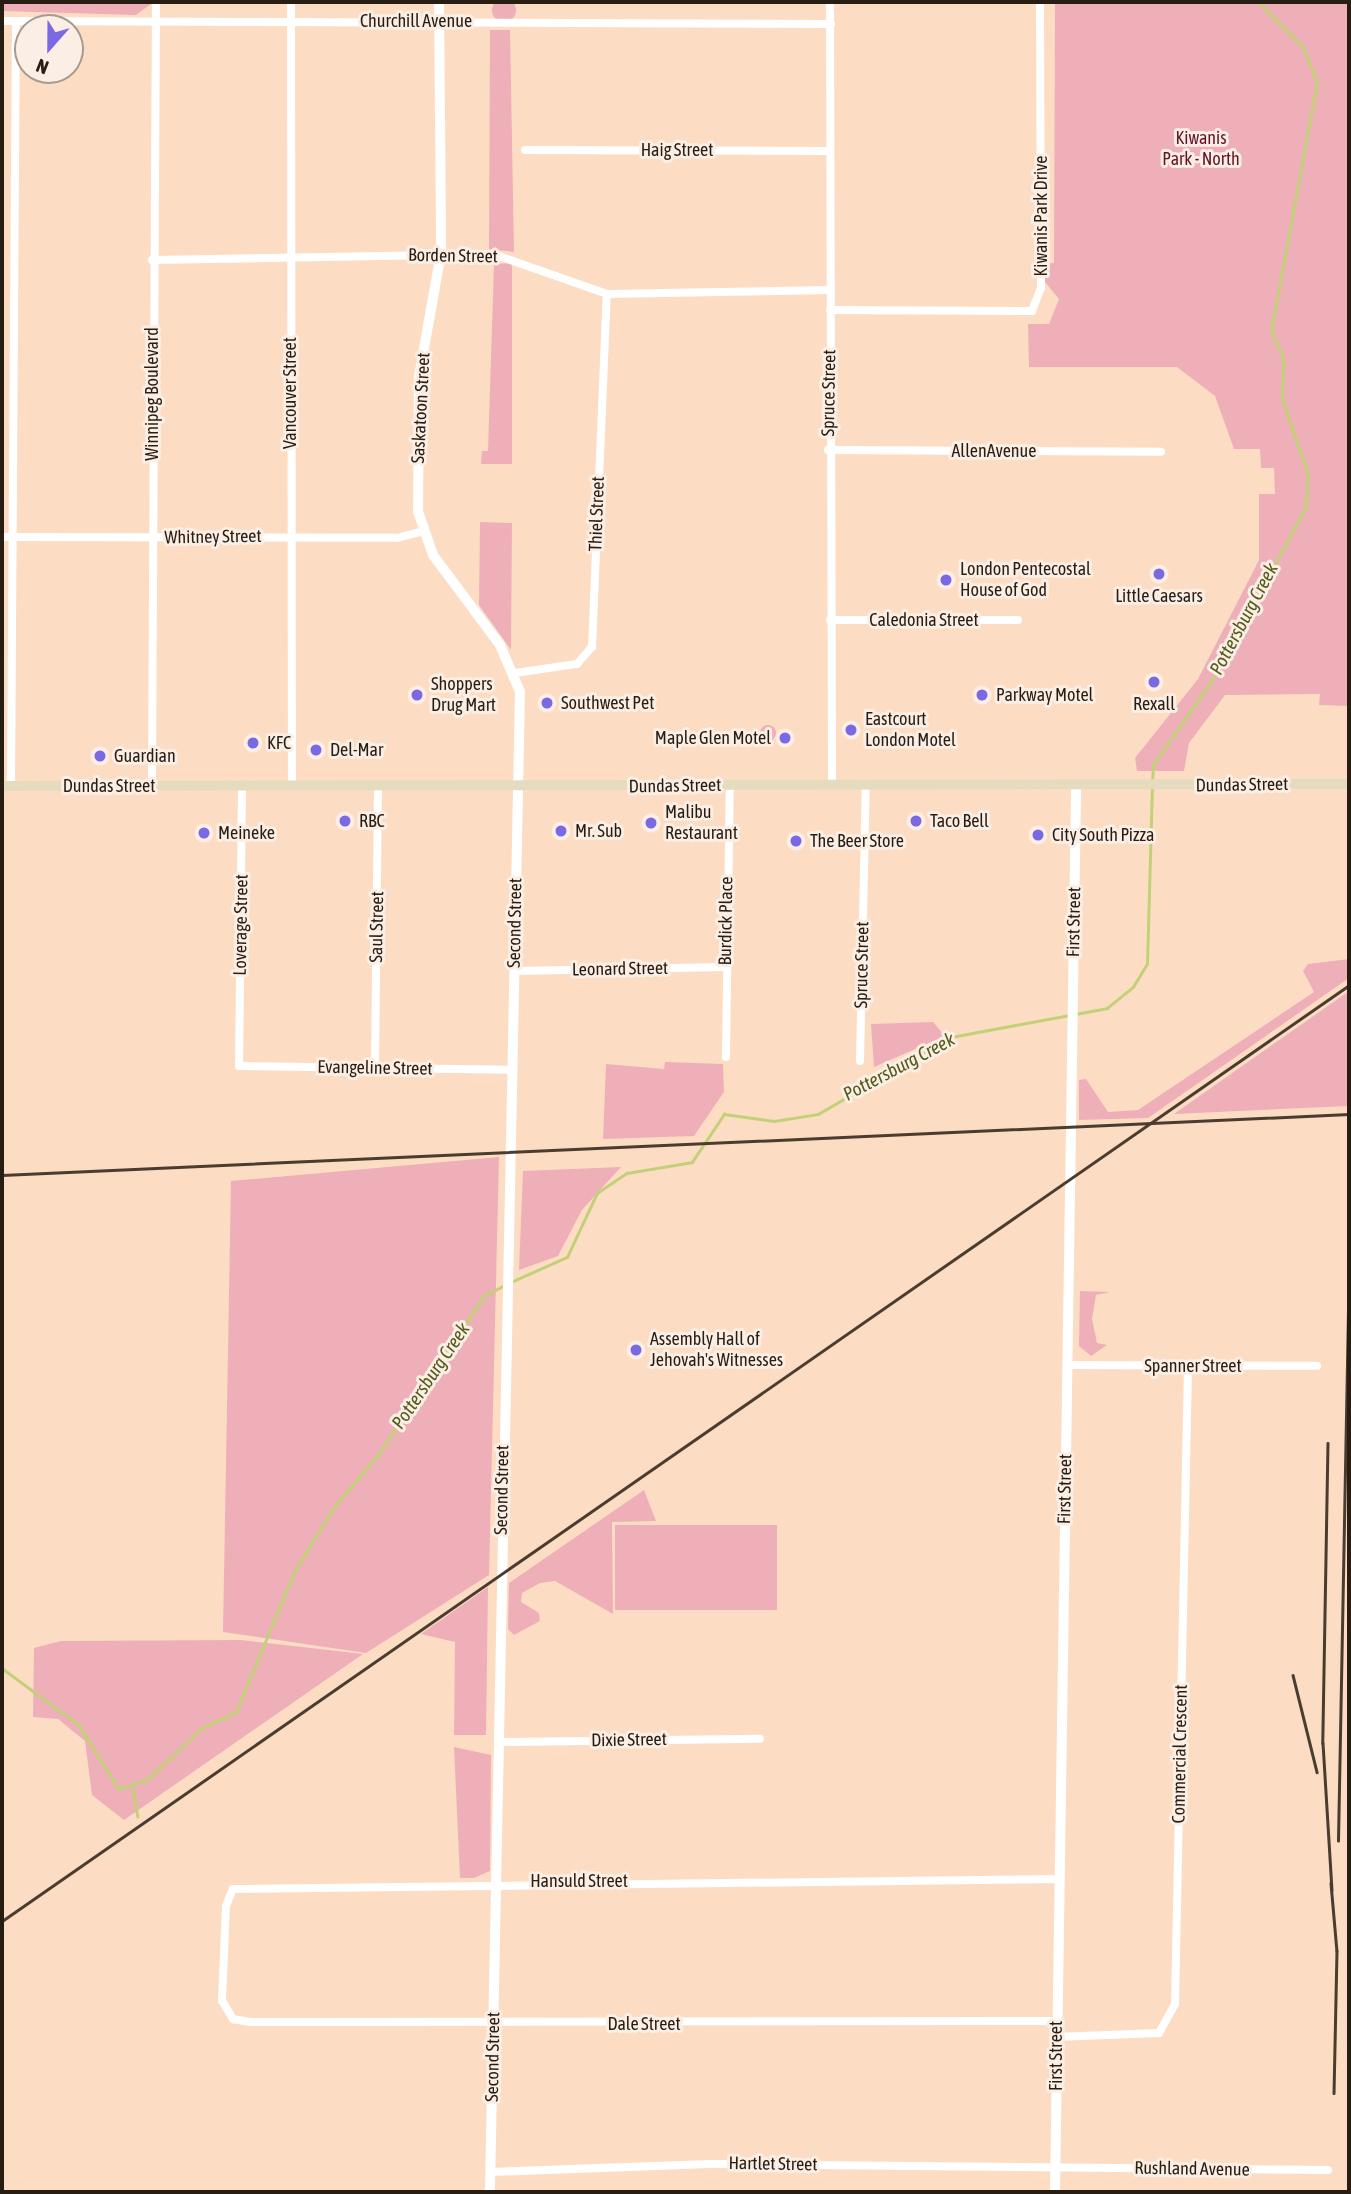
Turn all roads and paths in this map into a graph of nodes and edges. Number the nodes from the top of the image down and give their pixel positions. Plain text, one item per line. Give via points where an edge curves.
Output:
1 (156, 2) edge
2 (291, 2) edge
3 (439, 2) edge
4 (830, 2) edge
5 (1040, 2) edge
6 (439, 20) junction
7 (84, 21) edge
8 (291, 21) junction
9 (156, 22) junction
10 (831, 24) junction
11 (16, 84) edge
12 (525, 150) dead end
13 (829, 151) junction
14 (441, 253) junction
15 (152, 260) junction
16 (289, 260) junction
17 (830, 290) junction
18 (607, 294) junction
19 (831, 310) junction
20 (828, 450) junction
21 (1161, 452) dead end
22 (423, 531) junction
23 (290, 536) junction
24 (2, 537) edge
25 (15, 537) junction
26 (151, 538) junction
27 (830, 620) junction
28 (1018, 620) dead end
29 (515, 673) junction
30 (292, 784) junction
31 (832, 784) junction
32 (866, 784) junction
33 (1349, 784) edge
34 (242, 785) junction
35 (378, 785) junction
36 (730, 785) junction
37 (1076, 785) junction
38 (6, 786) edge
39 (152, 786) junction
40 (516, 787) junction
41 (725, 967) junction
42 (514, 971) junction
43 (726, 1057) dead end
44 (860, 1061) dead end
45 (239, 1066) joint
46 (375, 1069) junction
47 (511, 1070) junction
48 (1069, 1365) junction
49 (1188, 1366) junction
50 (1317, 1366) dead end
51 (760, 1739) dead end
52 (498, 1742) junction
53 (1059, 1879) junction
54 (494, 1882) junction
55 (233, 2019) joint
56 (1055, 2021) junction
57 (494, 2023) junction
58 (1055, 2037) junction
59 (1056, 2167) junction
60 (1328, 2170) dead end
61 (491, 2172) junction
62 (490, 2192) edge
63 (1055, 2192) edge

1 - 9 street, Winnipeg Boulevard
2 - 8 street, Vancouver Street
3 - 6 street, Saskatoon Street
4 - 10 street, Spruce Street
5 - 19 street, Kiwanis Park Drive via 1041,288 1032,311
6 - 8 street, Churchill Avenue
6 - 10 street, Churchill Avenue
6 - 14 street, Saskatoon Street
7 - 9 street, Churchill Avenue
8 - 9 street, Churchill Avenue
8 - 16 street, Vancouver Street
9 - 15 street, Winnipeg Boulevard
10 - 13 street, Spruce Street
11 - 25 street
12 - 13 street, Haig Street
13 - 17 street, Spruce Street
14 - 16 street, Borden Street
14 - 18 street, Borden Street via 524,261
14 - 22 street, Saskatoon Street via 419,377
15 - 16 street, Borden Street
15 - 26 street, Winnipeg Boulevard
16 - 23 street, Vancouver Street
17 - 18 street, Borden Street
17 - 19 street, Spruce Street
18 - 29 street, Thiel Street via 592,648 577,664
19 - 20 street, Spruce Street
20 - 21 street, AllenAvenue
20 - 27 street, Spruce Street
22 - 23 street, Whitney Street via 397,538
22 - 29 street
23 - 26 street, Whitney Street
23 - 30 street, Vancouver Street
24 - 25 street, Whitney Street
25 - 26 street, Whitney Street
25 - 38 street
26 - 39 street, Winnipeg Boulevard
27 - 28 street, Caledonia Street
27 - 31 street, Spruce Street
29 - 40 street
30 - 34 main road, Dundas Street
30 - 35 main road, Dundas Street
31 - 32 main road, Dundas Street
31 - 36 main road, Dundas Street
32 - 37 main road, Dundas Street
32 - 44 street, Spruce Street
33 - 37 main road, Dundas Street
34 - 39 main road, Dundas Street
34 - 45 street, Loverage Street
35 - 40 main road, Dundas Street
35 - 46 street, Saul Street
36 - 40 main road, Dundas Street
36 - 41 street, Burdick Place
37 - 48 street, First Street
38 - 39 main road, Dundas Street
40 - 42 street, Second Street
41 - 42 street, Leonard Street
41 - 43 street, Burdick Place
42 - 47 street, Second Street
45 - 46 street, Evangeline Street
46 - 47 street, Evangeline Street
47 - 52 street, Second Street
48 - 49 street, Spanner Street
48 - 53 street, First Street
49 - 50 street, Spanner Street
49 - 58 street, Commercial Crescent via 1174,2004 1159,2033
51 - 52 street, Dixie Street
52 - 54 street, Second Street
53 - 54 street, Hansuld Street
53 - 56 street, First Street
54 - 55 street, Hansuld Street via 233,1889 222,2001
54 - 57 street, Second Street
55 - 57 street, Dale Street
56 - 57 street, Dale Street
56 - 58 street, First Street
57 - 61 street, Second Street
58 - 59 street, First Street
59 - 60 street, Rushland Avenue
59 - 61 street, Hartlet Street via 710,2164
59 - 63 street, First Street
61 - 62 street, Second Street

